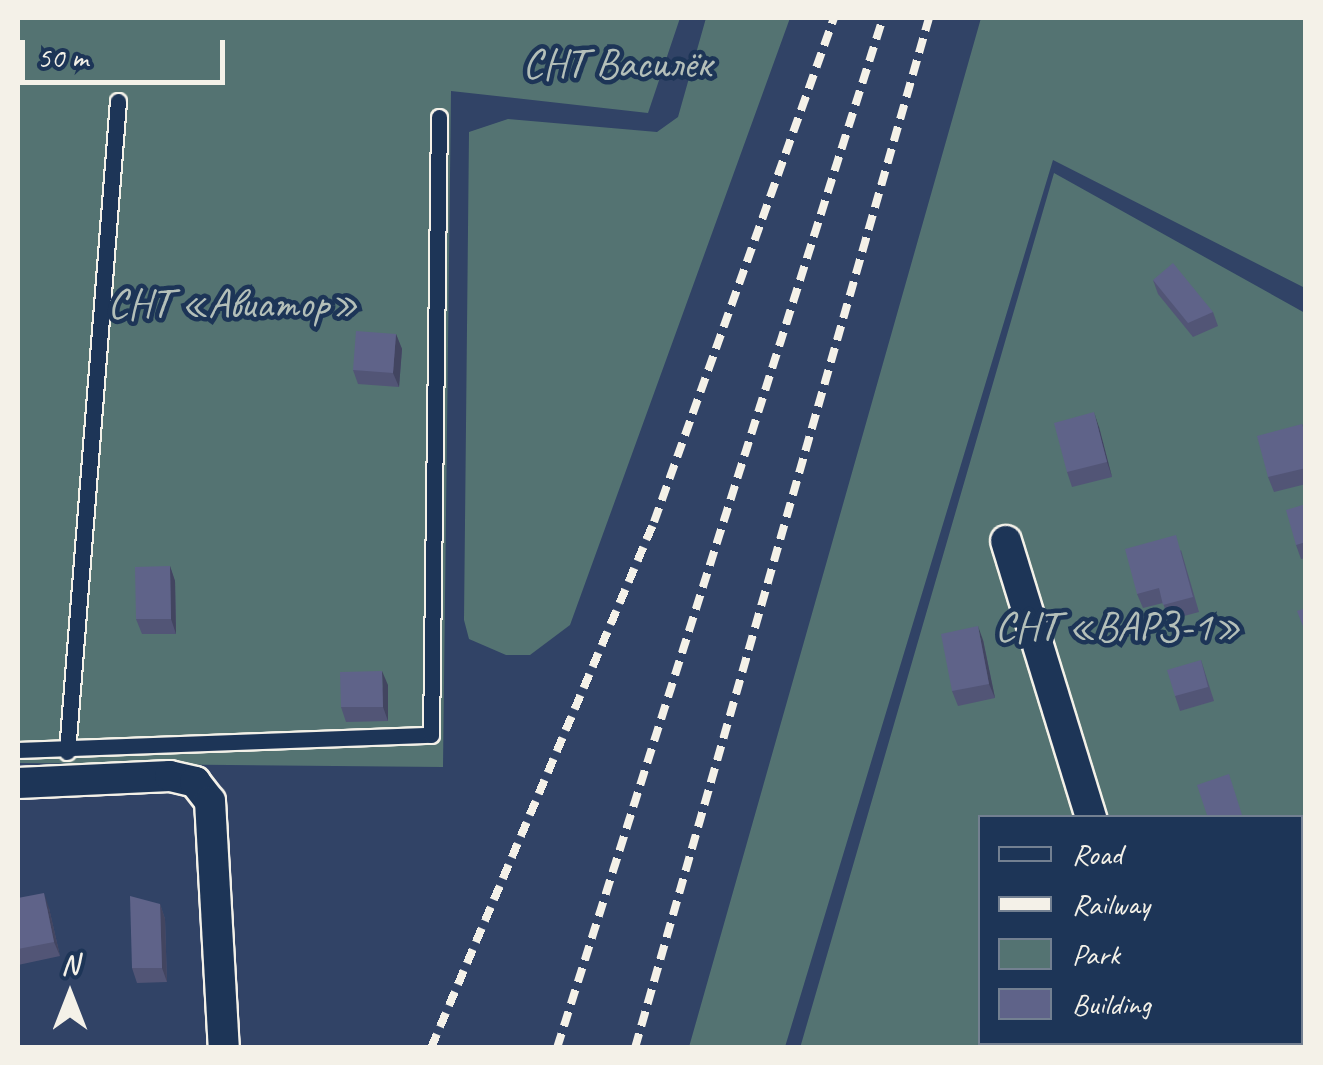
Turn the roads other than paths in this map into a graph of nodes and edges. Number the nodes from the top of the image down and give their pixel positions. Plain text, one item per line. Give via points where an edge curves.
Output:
1 (118, 101) dead end
2 (439, 117) dead end
3 (1006, 541) dead end
4 (18, 750) edge
5 (67, 752) junction
6 (18, 783) edge
7 (1090, 815) edge
8 (224, 1048) edge

1 - 5 lane
2 - 5 lane via 431,735
3 - 7 street
4 - 5 lane
6 - 8 street via 170,776 195,782 210,802

